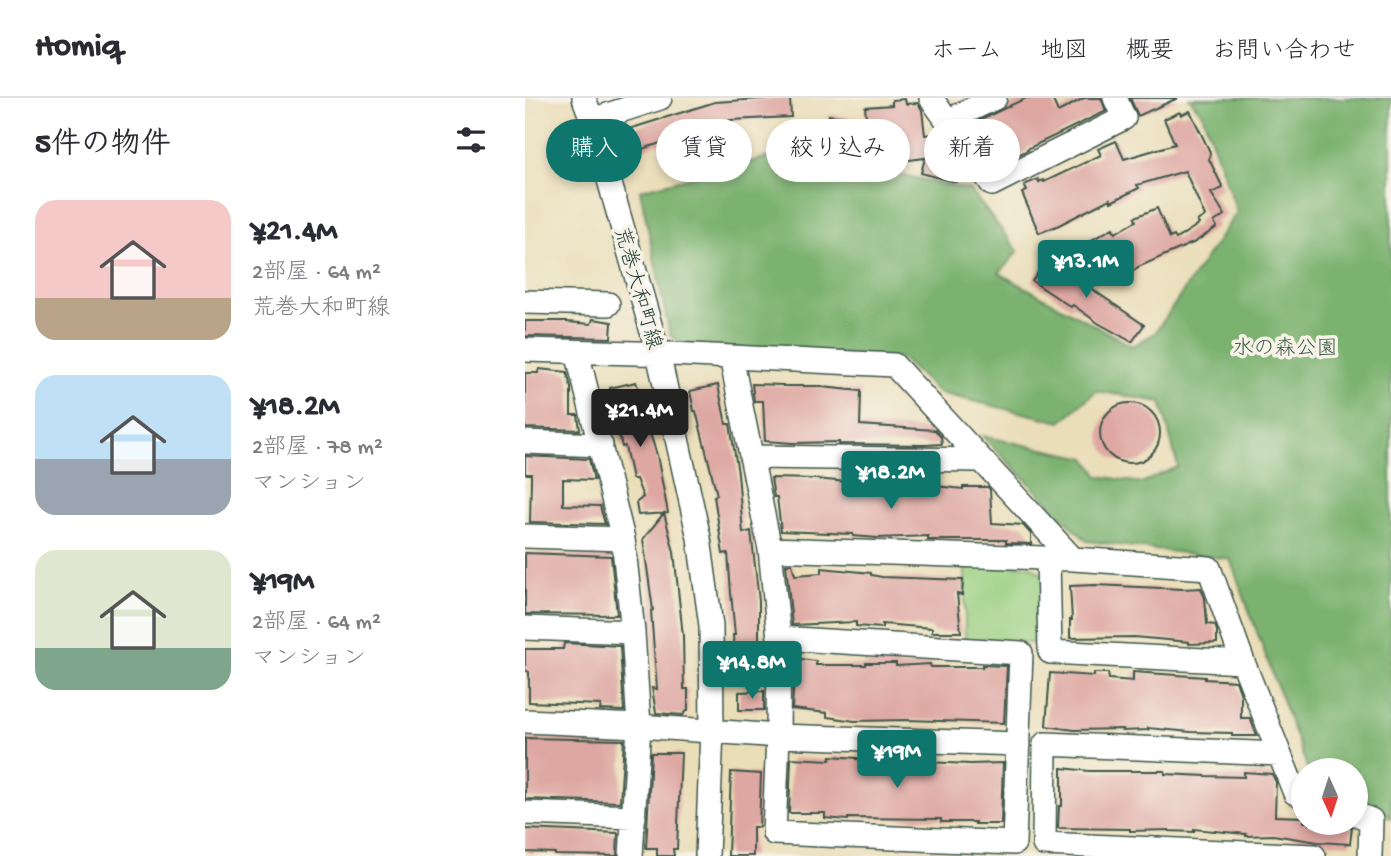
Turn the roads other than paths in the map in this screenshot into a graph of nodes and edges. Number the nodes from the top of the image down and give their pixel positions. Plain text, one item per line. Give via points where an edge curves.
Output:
1 (584, 98) edge
2 (660, 98) edge
3 (931, 98) edge
4 (995, 98) edge
5 (1115, 98) edge
6 (592, 119) edge
7 (595, 119) edge
8 (946, 119) edge
9 (951, 119) edge
10 (1020, 170) edge
11 (609, 182) edge
12 (525, 302) edge
13 (608, 304) dead end
14 (525, 350) edge
15 (577, 352) junction
16 (657, 353) junction
17 (730, 357) junction
18 (525, 442) edge
19 (601, 445) junction
20 (751, 457) junction
21 (979, 460) junction
22 (525, 536) edge
23 (623, 540) junction
24 (770, 549) junction
25 (1073, 559) junction
26 (1048, 560) junction
27 (525, 628) edge
28 (633, 632) junction
29 (779, 638) junction
30 (1244, 662) junction
31 (525, 721) edge
32 (639, 726) junction
33 (712, 730) junction
34 (778, 736) junction
35 (1018, 744) junction
36 (1279, 754) junction
37 (1291, 783) edge
38 (525, 813) edge
39 (634, 817) junction
40 (1373, 821) edge
41 (631, 856) edge
42 (707, 856) edge
43 (1314, 856) edge
44 (1370, 856) edge

1 - 6 street, 荒巻大和町線
2 - 7 street
3 - 8 street
4 - 9 street
5 - 10 street via 1124,118
11 - 16 street, 荒巻大和町線
12 - 13 street
14 - 15 street
15 - 16 street
15 - 19 street
16 - 17 street
16 - 33 street, 荒巻大和町線 via 699,538 711,626
17 - 20 street
17 - 21 street via 894,365
18 - 19 street
19 - 23 street
20 - 21 street
20 - 24 street
21 - 25 street
22 - 23 street
23 - 28 street
24 - 26 street
24 - 29 street
25 - 26 street
25 - 30 street via 1209,568
26 - 30 street via 1051,652
27 - 28 street
28 - 32 street
29 - 34 street
29 - 35 street via 1021,653
30 - 36 street
31 - 32 street
32 - 33 street
32 - 39 street
33 - 34 street
33 - 42 street, 荒巻大和町線
34 - 35 street
34 - 35 street via 774,833 1014,843
36 - 37 street
36 - 43 street via 1045,744 1044,844
38 - 39 street
39 - 41 street
40 - 44 street

